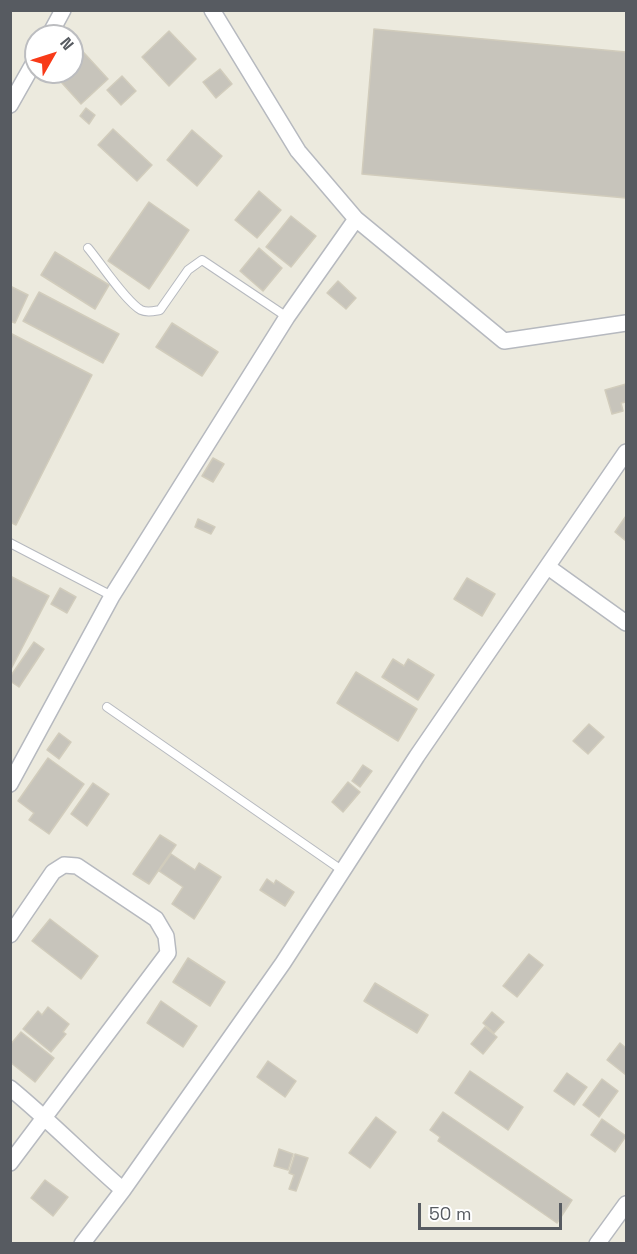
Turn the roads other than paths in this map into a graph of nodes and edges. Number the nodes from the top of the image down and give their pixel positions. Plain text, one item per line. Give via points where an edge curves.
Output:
1 (63, 10) edge
2 (212, 10) edge
3 (55, 24) edge
4 (24, 80) edge
5 (10, 105) edge
6 (357, 219) junction
7 (88, 248) dead end
8 (287, 316) junction
9 (627, 323) edge
10 (627, 452) edge
11 (10, 543) edge
12 (548, 567) junction
13 (112, 596) junction
14 (627, 623) edge
15 (108, 707) dead end
16 (10, 784) edge
17 (343, 871) junction
18 (10, 935) edge
19 (10, 1088) edge
20 (45, 1116) junction
21 (10, 1163) edge
22 (123, 1190) junction
23 (627, 1204) edge
24 (82, 1244) edge
25 (597, 1244) edge

1 - 3 street
2 - 6 street via 298,151
4 - 5 street
6 - 8 street
6 - 9 street via 504,341
7 - 8 lane via 142,310 160,310 188,270 202,260
8 - 13 street
10 - 12 street
11 - 13 lane
12 - 14 street
12 - 17 street
13 - 16 street
15 - 17 lane
17 - 22 street
18 - 20 street via 53,872 64,866 77,866 156,919 166,936 168,953
19 - 20 street
20 - 21 street
20 - 22 street
22 - 24 street
23 - 25 street

